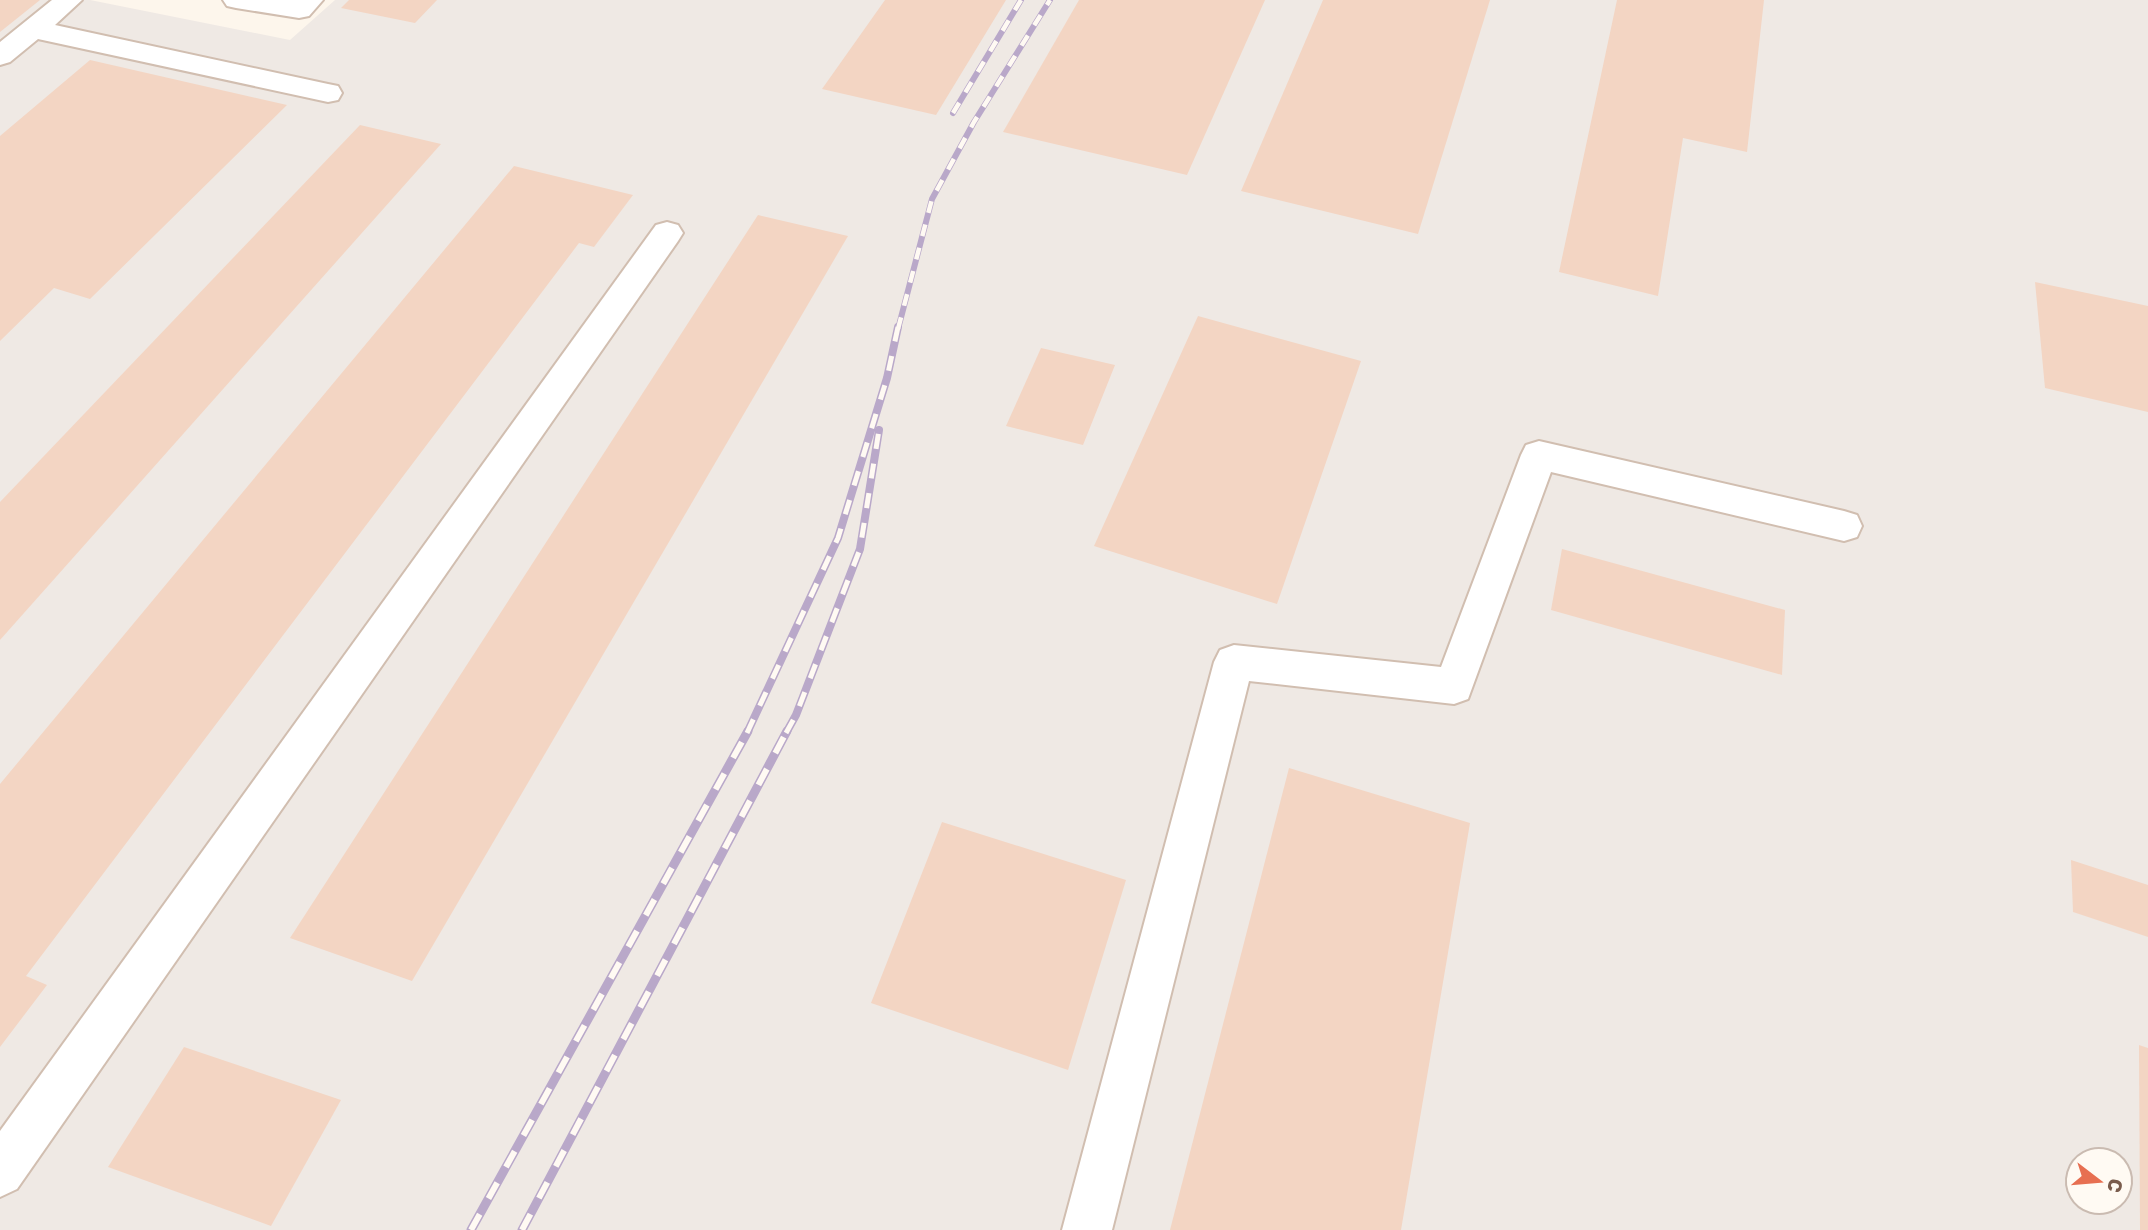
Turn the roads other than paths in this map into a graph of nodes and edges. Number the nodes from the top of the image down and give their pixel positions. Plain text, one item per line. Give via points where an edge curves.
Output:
1 (69, 0) edge
2 (236, 0) edge
3 (310, 0) edge
4 (33, 29) junction
5 (0, 56) edge
6 (328, 93) dead end
7 (667, 233) dead end
8 (1844, 526) dead end
9 (0, 1172) edge
10 (1087, 1230) edge

1 - 4 lane
2 - 3 lane via 299,10
4 - 5 lane
4 - 6 lane
7 - 9 lane
8 - 10 lane via 1539,455 1454,686 1234,662

